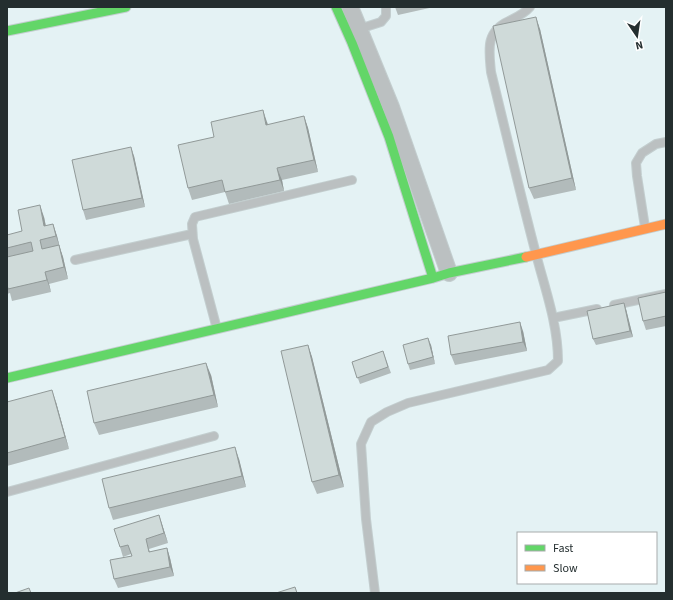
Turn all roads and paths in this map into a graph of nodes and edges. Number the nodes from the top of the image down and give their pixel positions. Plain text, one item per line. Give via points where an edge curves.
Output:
1 (126, 7) edge
2 (336, 7) edge
3 (350, 7) edge
4 (386, 7) edge
5 (530, 7) edge
6 (359, 29) junction
7 (7, 31) edge
8 (666, 142) edge
9 (352, 180) dead end
10 (666, 224) edge
11 (645, 229) junction
12 (192, 234) junction
13 (536, 255) junction
14 (75, 260) dead end
15 (449, 273) junction
16 (433, 278) junction
17 (666, 294) edge
18 (553, 318) junction
19 (217, 329) junction
20 (7, 378) edge
21 (214, 436) dead end
22 (7, 492) edge
23 (375, 593) edge

1 - 7 street
2 - 16 street via 388,137
3 - 6 street
4 - 6 lane via 386,16 381,22
5 - 13 lane via 525,13 501,24 492,35 489,48 491,72
6 - 15 street via 391,107
8 - 11 lane via 656,144 642,153 636,163
9 - 12 lane via 195,217
10 - 11 street
11 - 13 street
12 - 14 lane
12 - 19 lane
13 - 15 street
13 - 18 lane
15 - 16 street
16 - 19 street
17 - 18 lane
18 - 23 lane via 558,361 548,370 408,403 371,422 361,444 366,519
19 - 20 street
21 - 22 lane

